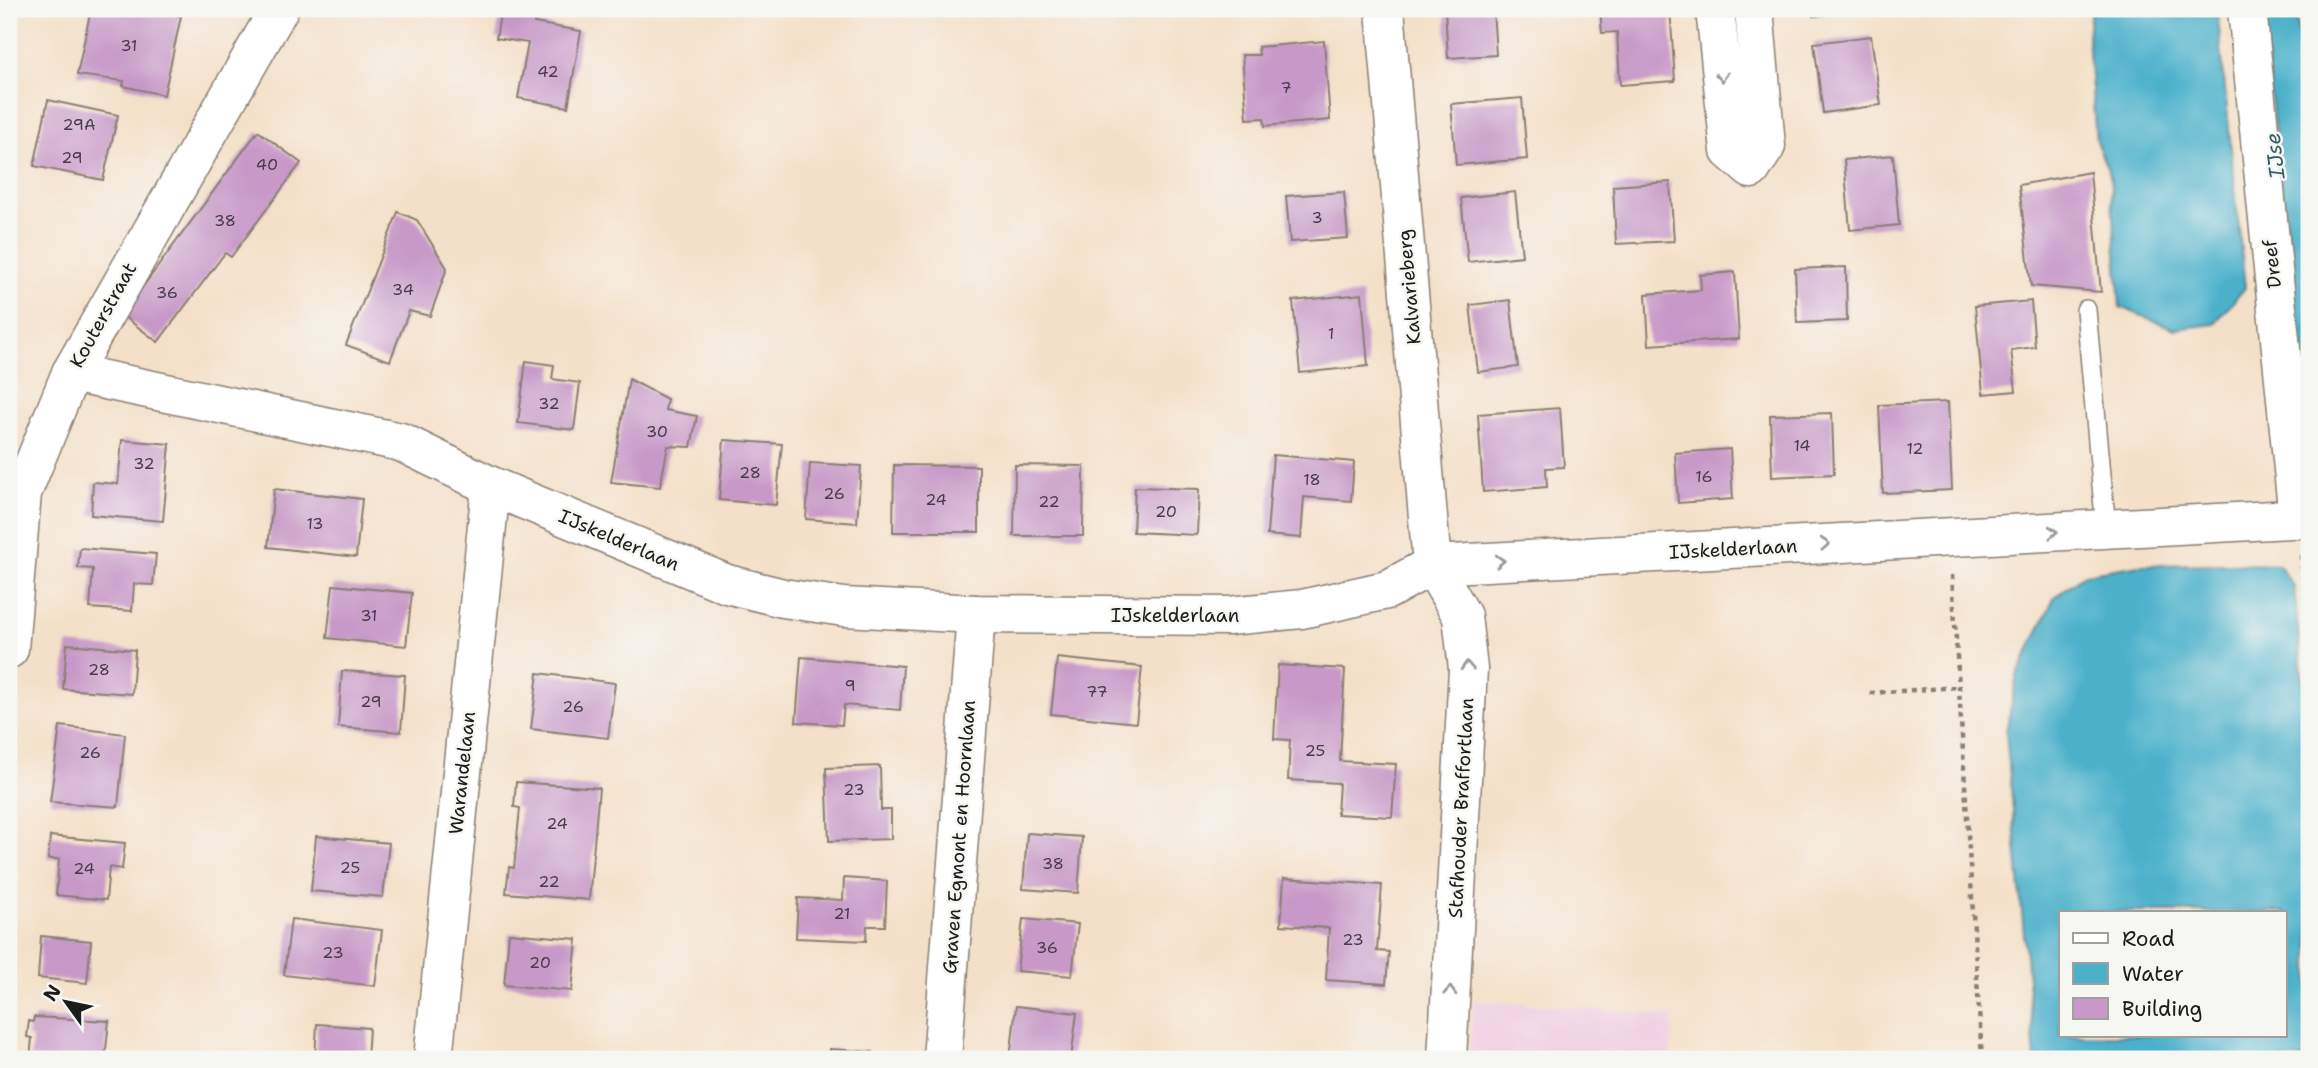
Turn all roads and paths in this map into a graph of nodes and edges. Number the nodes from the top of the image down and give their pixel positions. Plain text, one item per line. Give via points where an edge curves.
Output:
1 (279, 9) edge
2 (1385, 9) edge
3 (1714, 9) edge
4 (1754, 9) edge
5 (2247, 9) edge
6 (2086, 310) dead end
7 (71, 373) junction
8 (491, 486) junction
9 (15, 491) edge
10 (2304, 518) edge
11 (2106, 529) junction
12 (1949, 537) junction
13 (1432, 565) junction
14 (976, 614) junction
15 (9, 649) edge
16 (2309, 651) edge
17 (1959, 687) junction
18 (1870, 692) dead end
19 (433, 1059) edge
20 (942, 1059) edge
21 (1447, 1059) edge
22 (1982, 1059) edge

1 - 7 street, Kouterstraat
2 - 13 street, Kalvarieberg
3 -> 4 street via 1730,151 1751,169 1766,146
5 - 10 street, Dreef
6 - 11 lane
7 - 8 street, IJskelderlaan via 401,442
7 - 9 street, Kouterstraat
8 - 14 street, IJskelderlaan via 727,584 844,607
8 - 19 street, Warandelaan
9 - 15 street, Kouterstraat
10 - 11 street, IJskelderlaan
10 - 16 path
12 -> 11 street, IJskelderlaan
13 -> 12 street, IJskelderlaan
12 - 17 path
13 - 14 street, IJskelderlaan via 1387,590 1302,609 1228,616
21 -> 13 street, Stafhouder Braffortlaan via 1468,669 1462,616
14 - 20 street, Graven Egmont en Hoornlaan
17 - 18 path
17 - 22 path

